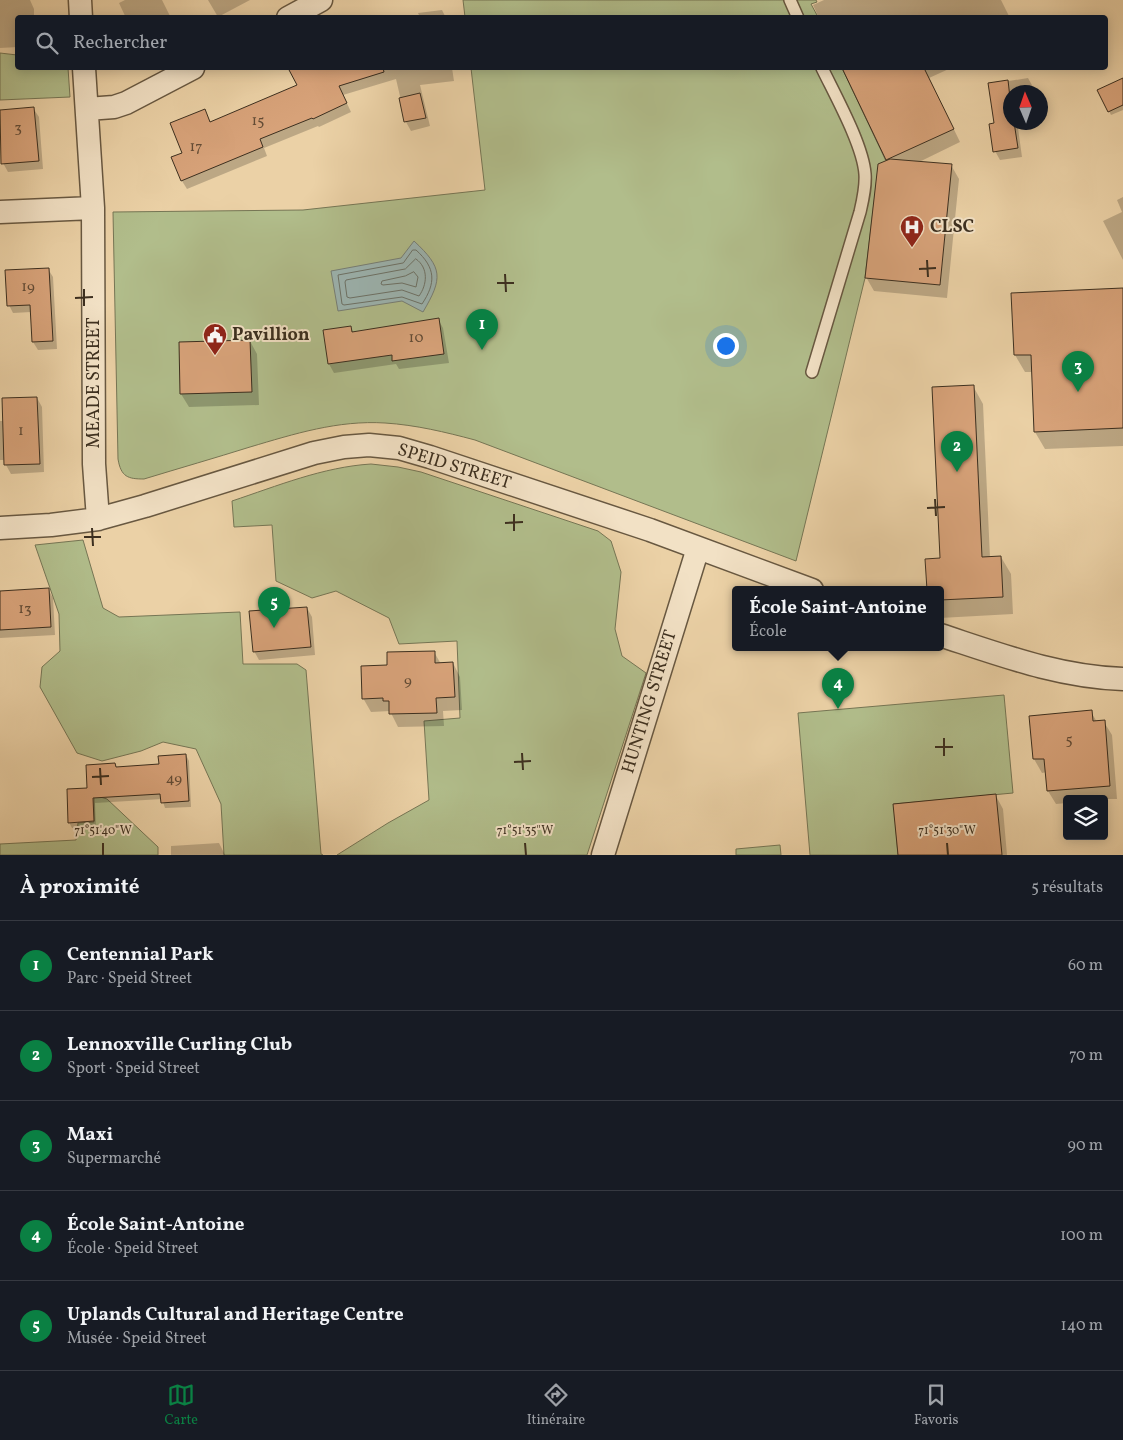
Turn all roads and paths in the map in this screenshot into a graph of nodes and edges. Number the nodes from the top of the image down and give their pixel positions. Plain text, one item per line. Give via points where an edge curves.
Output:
1 (80, 0) edge
2 (321, 0) edge
3 (790, 0) edge
4 (81, 15) edge
5 (294, 15) edge
6 (797, 15) edge
7 (84, 70) edge
8 (189, 70) edge
9 (823, 70) edge
10 (86, 109) junction
11 (93, 208) junction
12 (0, 212) edge
13 (812, 372) dead end
14 (98, 519) junction
15 (0, 528) edge
16 (698, 548) junction
17 (801, 586) edge
18 (944, 636) edge
19 (1123, 679) edge
20 (603, 855) edge

1 - 4 street
2 - 5 street
3 - 6 lane
7 - 10 street, MEADE STREET
8 - 10 street via 126,103
9 - 13 lane via 855,138 865,172 865,191
10 - 11 street, MEADE STREET
11 - 12 street
11 - 14 street, MEADE STREET via 94,464
14 - 15 street, SPEID STREET
14 - 16 street, SPEID STREET via 314,453 369,444 430,457
16 - 17 street, SPEID STREET
16 - 20 street, HUNTING STREET
18 - 19 street via 1019,662 1092,677

